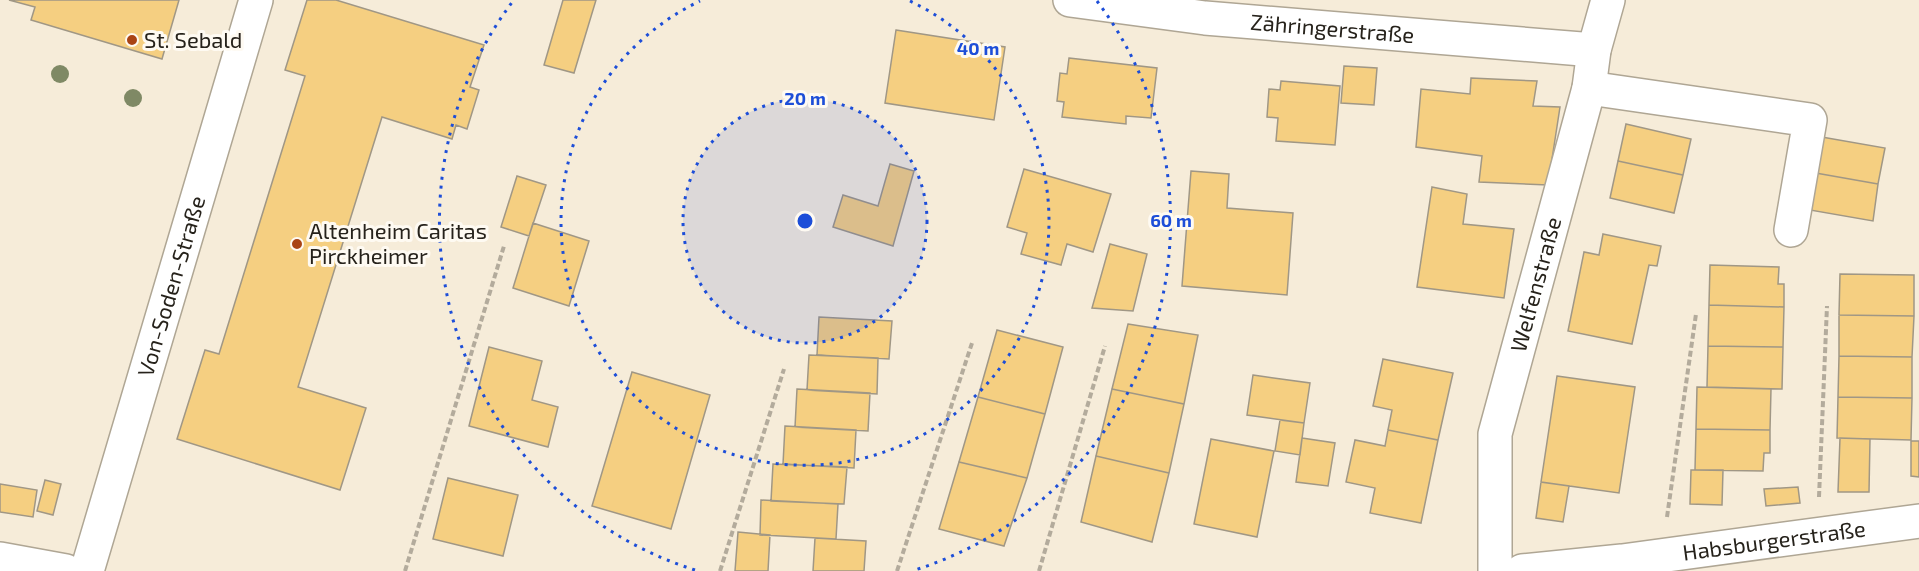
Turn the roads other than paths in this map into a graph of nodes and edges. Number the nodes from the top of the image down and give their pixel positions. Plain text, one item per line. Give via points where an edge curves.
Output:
1 (256, 0) edge
2 (1070, 0) edge
3 (1608, 0) edge
4 (1594, 50) junction
5 (1588, 88) junction
6 (1791, 230) dead end
7 (1919, 521) edge
8 (0, 559) edge
9 (66, 571) edge
10 (87, 571) edge
11 (1495, 571) edge
12 (1522, 571) edge

1 - 10 street, Von-Soden-Straße
2 - 4 street, Zähringerstraße via 1206,18
3 - 4 street, Welfenstraße
4 - 5 street, Welfenstraße
5 - 6 street via 1810,120
5 - 11 street, Welfenstraße via 1495,434
7 - 12 street, Habsburgerstraße
8 - 9 street

